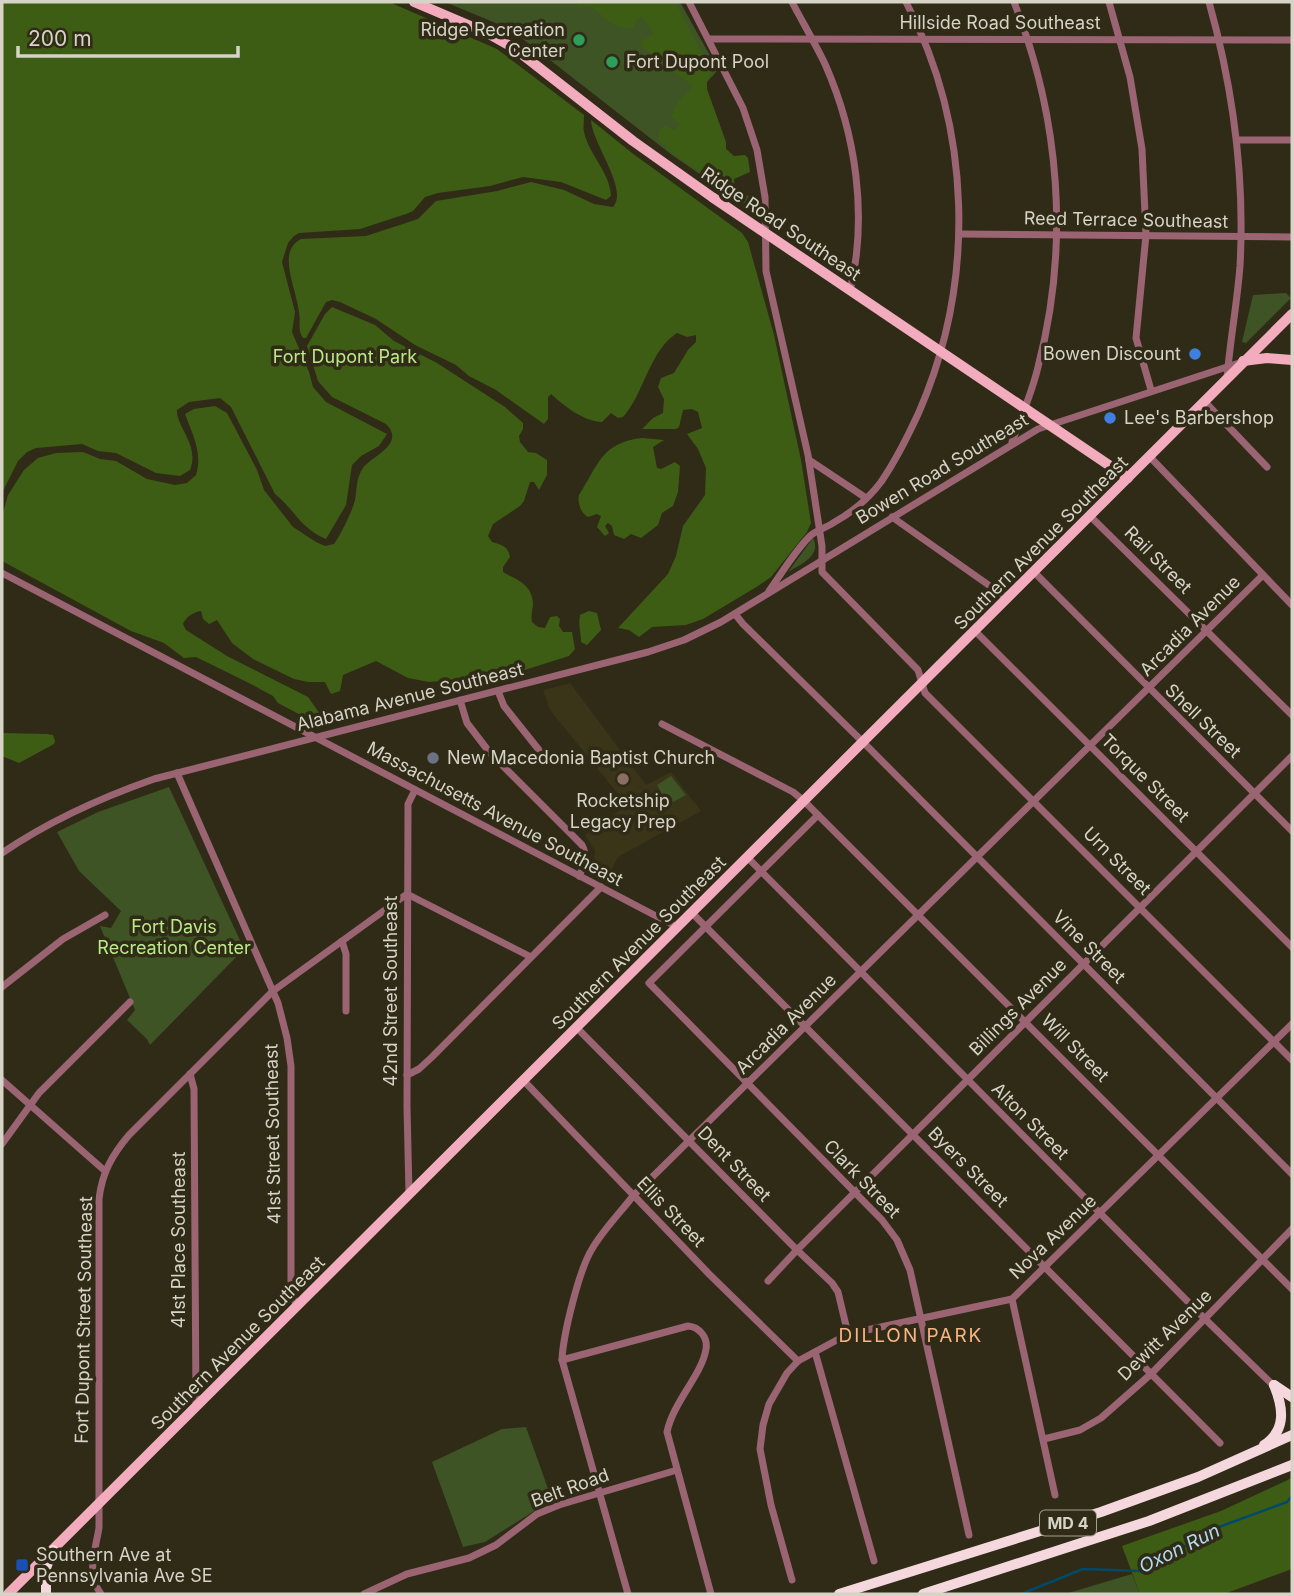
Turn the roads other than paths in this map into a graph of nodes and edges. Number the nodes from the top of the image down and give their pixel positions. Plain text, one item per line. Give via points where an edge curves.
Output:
1 (414, 2) edge
2 (689, 2) edge
3 (792, 2) edge
4 (906, 2) edge
5 (1014, 2) edge
6 (1109, 2) edge
7 (1209, 2) edge
8 (709, 39) junction
9 (812, 39) junction
10 (924, 39) junction
11 (1028, 39) junction
12 (1121, 39) junction
13 (1219, 40) junction
14 (1292, 40) edge
15 (1237, 139) junction
16 (1292, 140) edge
17 (764, 233) junction
18 (959, 233) junction
19 (1057, 234) junction
20 (1146, 235) junction
21 (1241, 236) junction
22 (1292, 237) edge
23 (850, 291) junction
24 (1292, 313) edge
25 (940, 352) junction
26 (1292, 360) edge
27 (1243, 362) junction
28 (1228, 366) junction
29 (1227, 378) junction
30 (1152, 390) junction
31 (1205, 402) junction
32 (1025, 409) junction
33 (1048, 425) junction
34 (1012, 442) junction
35 (1150, 457) junction
36 (809, 460) junction
37 (1267, 467) dead end
38 (1128, 478) junction
39 (866, 498) junction
40 (1090, 516) junction
41 (892, 517) junction
42 (819, 531) junction
43 (821, 560) junction
44 (1034, 572) junction
45 (2, 573) edge
46 (1264, 575) junction
47 (767, 595) junction
48 (1007, 598) junction
49 (1292, 605) edge
50 (736, 614) junction
51 (975, 631) junction
52 (1207, 631) junction
53 (923, 683) junction
54 (1148, 690) junction
55 (498, 691) junction
56 (460, 700) junction
57 (1292, 715) edge
58 (663, 724) dead end
59 (314, 738) junction
60 (863, 742) junction
61 (1091, 746) junction
62 (539, 751) dead end
63 (1292, 755) edge
64 (177, 773) junction
65 (415, 790) junction
66 (1254, 794) junction
67 (804, 801) junction
68 (1035, 802) junction
69 (818, 815) junction
70 (1292, 831) edge
71 (1196, 852) junction
72 (2, 853) edge
73 (747, 857) junction
74 (978, 858) junction
75 (761, 871) junction
76 (579, 876) junction
77 (601, 887) junction
78 (407, 894) junction
79 (1140, 907) junction
80 (692, 913) junction
81 (105, 915) dead end
82 (920, 915) junction
83 (706, 926) junction
84 (677, 927) junction
85 (342, 941) junction
86 (1292, 947) edge
87 (531, 957) junction
88 (1084, 964) junction
89 (861, 972) junction
90 (2, 987) edge
91 (273, 991) junction
92 (130, 1002) dead end
93 (346, 1012) dead end
94 (1026, 1021) junction
95 (1292, 1024) edge
96 (806, 1027) junction
97 (577, 1028) junction
98 (1274, 1042) junction
99 (1292, 1060) edge
100 (190, 1074) junction
101 (407, 1074) junction
102 (2, 1080) edge
103 (968, 1080) junction
104 (524, 1081) junction
105 (747, 1085) junction
106 (1217, 1098) junction
107 (30, 1105) junction
108 (913, 1134) junction
109 (690, 1141) junction
110 (2, 1144) edge
111 (1160, 1154) junction
112 (105, 1171) junction
113 (1292, 1174) edge
114 (855, 1192) junction
115 (409, 1194) junction
116 (634, 1196) junction
117 (1100, 1213) junction
118 (1292, 1229) edge
119 (797, 1250) junction
120 (1263, 1260) junction
121 (1045, 1267) junction
122 (768, 1281) dead end
123 (1292, 1289) edge
124 (1012, 1299) junction
125 (298, 1306) junction
126 (920, 1319) junction
127 (1205, 1319) junction
128 (848, 1334) junction
129 (815, 1352) junction
130 (562, 1360) junction
131 (798, 1361) junction
132 (1151, 1374) junction
133 (1274, 1385) junction
134 (1292, 1397) edge
135 (1292, 1405) edge
136 (196, 1407) junction
137 (1292, 1435) edge
138 (1044, 1439) junction
139 (1220, 1443) dead end
140 (1243, 1457) junction
141 (1292, 1465) edge
142 (677, 1470) junction
143 (600, 1492) junction
144 (1055, 1495) dead end
145 (99, 1504) junction
146 (969, 1535) dead end
147 (53, 1550) junction
148 (874, 1561) dead end
149 (792, 1580) dead end
150 (8, 1594) edge
151 (46, 1594) edge
152 (101, 1594) edge
153 (364, 1594) edge
154 (628, 1594) edge
155 (711, 1594) edge
156 (839, 1594) edge
157 (923, 1594) edge

1 - 17 main road, Ridge Road Southeast via 514,48 633,141
2 - 8 street
3 - 9 street
4 - 10 street
5 - 11 street
6 - 12 street
7 - 13 street
8 - 9 street, Hillside Road Southeast
8 - 17 street via 754,138 764,186
9 - 10 street, Hillside Road Southeast
9 - 23 street via 835,89 853,158 858,230
10 - 11 street, Hillside Road Southeast
10 - 18 street via 952,137
11 - 12 street, Hillside Road Southeast
11 - 19 street via 1051,137
12 - 13 street, Hillside Road Southeast
12 - 20 street via 1140,132
13 - 14 street, Hillside Road Southeast
13 - 15 street
15 - 16 street
15 - 21 street
17 - 23 main road, Ridge Road Southeast
17 - 36 street via 767,276
18 - 19 street, Reed Terrace Southeast
18 - 25 street via 955,284
19 - 20 street, Reed Terrace Southeast
19 - 32 street via 1048,321
20 - 21 street, Reed Terrace Southeast
20 - 30 street via 1136,338
21 - 22 street, Reed Terrace Southeast
21 - 28 street
23 - 25 main road, Ridge Road Southeast
24 - 27 main road, Southern Avenue Southeast
25 - 32 main road, Ridge Road Southeast
25 - 39 street via 906,437 882,480
26 - 27 main road
27 - 28 street, Bowen Road Southeast
27 - 29 main road, Southern Avenue Southeast
28 - 29 street
28 - 30 street, Bowen Road Southeast
29 - 31 main road, Southern Avenue Southeast
30 - 33 street, Bowen Road Southeast
31 - 35 main road, Southern Avenue Southeast
31 - 37 street
32 - 33 main road, Ridge Road Southeast
32 - 34 street
33 - 34 street, Bowen Road Southeast
33 - 38 main road, Ridge Road Southeast
34 - 41 street, Bowen Road Southeast
35 - 38 main road, Southern Avenue Southeast
35 - 46 street
36 - 39 street
36 - 42 street
38 - 40 main road, Southern Avenue Southeast
39 - 42 street
40 - 44 main road, Southern Avenue Southeast
40 - 52 street, Rail Street
41 - 43 street, Bowen Road Southeast
41 - 48 street
42 - 43 street
42 - 47 street via 809,537
43 - 47 street, Alabama Avenue Southeast
43 - 53 street, Urn Street via 822,572 919,670
44 - 48 main road, Southern Avenue Southeast
44 - 54 street, Shell Street
45 - 59 street, Massachusetts Avenue Southeast
46 - 49 street
46 - 52 street, Arcadia Avenue
47 - 50 street, Alabama Avenue Southeast
48 - 51 main road, Southern Avenue Southeast
50 - 55 street, Alabama Avenue Southeast via 656,650
50 - 60 street, Vine Street
51 - 53 main road, Southern Avenue Southeast
51 - 61 street, Torque Street
52 - 54 street, Arcadia Avenue
52 - 57 street, Rail Street
53 - 60 main road, Southern Avenue Southeast
53 - 68 street, Urn Street via 925,692
54 - 61 street, Arcadia Avenue
54 - 66 street, Shell Street
55 - 56 street, Alabama Avenue Southeast
55 - 62 street via 504,706
56 - 59 street, Alabama Avenue Southeast
56 - 76 street via 467,723 490,753 582,845 586,853
58 - 67 street, Will Street
59 - 64 street, Alabama Avenue Southeast
59 - 65 street, Massachusetts Avenue Southeast
60 - 67 main road, Southern Avenue Southeast
60 - 74 street, Vine Street
61 - 68 street, Arcadia Avenue
61 - 71 street, Torque Street
63 - 66 street, Billings Avenue
64 - 72 street, Alabama Avenue Southeast via 80,808
64 - 91 street, 41st Street Southeast
65 - 76 street, Massachusetts Avenue Southeast
65 - 78 street, 42nd Street Southeast via 408,804
66 - 70 street, Shell Street
66 - 71 street, Billings Avenue
67 - 69 street, Will Street
67 - 73 main road, Southern Avenue Southeast
68 - 74 street, Arcadia Avenue
68 - 79 street, Urn Street
69 - 75 street
69 - 82 street, Will Street
71 - 79 street, Billings Avenue
71 - 86 street, Torque Street
73 - 75 street, Alton Street
73 - 80 main road, Southern Avenue Southeast
74 - 82 street, Arcadia Avenue
74 - 88 street, Vine Street
75 - 83 street
75 - 89 street, Alton Street
76 - 77 street, Massachusetts Avenue Southeast
77 - 84 street, Massachusetts Avenue Southeast
77 - 87 street
78 - 85 street, Fort Dupont Street Southeast
78 - 87 street
78 - 101 street, 42nd Street Southeast
79 - 88 street, Billings Avenue
79 - 98 street, Urn Street
80 - 83 street, Byers Street
80 - 84 main road, Southern Avenue Southeast
81 - 90 street via 63,939
82 - 89 street, Arcadia Avenue
82 - 94 street, Will Street
83 - 96 street, Byers Street
83 - 105 street, Clark Street via 649,983
84 - 97 main road, Southern Avenue Southeast
85 - 91 street, Fort Dupont Street Southeast
85 - 93 street
87 - 101 street via 432,1057
88 - 94 street, Billings Avenue
88 - 106 street, Vine Street
89 - 96 street, Arcadia Avenue
89 - 103 street, Alton Street
91 - 100 street, Fort Dupont Street Southeast
91 - 125 street, 41st Street Southeast via 291,1066 291,1293
92 - 107 street
94 - 103 street, Billings Avenue
94 - 111 street, Will Street
95 - 98 street, Nova Avenue
96 - 105 street, Arcadia Avenue
96 - 108 street, Byers Street
97 - 104 main road, Southern Avenue Southeast
97 - 109 street, Dent Street
98 - 99 street, Urn Street
98 - 106 street, Nova Avenue
100 - 112 street, Fort Dupont Street Southeast via 129,1135
100 - 136 street, 41st Place Southeast via 194,1089
101 - 115 street, 42nd Street Southeast
102 - 107 street
103 - 108 street, Billings Avenue
103 - 117 street, Alton Street
104 - 115 main road, Southern Avenue Southeast
104 - 116 street, Ellis Street
105 - 109 street, Arcadia Avenue
105 - 114 street, Clark Street
106 - 111 street, Nova Avenue
106 - 113 street, Vine Street
107 - 110 street
107 - 112 street
108 - 114 street, Billings Avenue
108 - 121 street, Byers Street
109 - 116 street, Arcadia Avenue
109 - 119 street, Dent Street
111 - 117 street, Nova Avenue
111 - 120 street, Will Street
112 - 145 street, Fort Dupont Street Southeast via 99,1199
114 - 119 street, Billings Avenue
114 - 126 street, Clark Street via 897,1240 910,1270
115 - 125 main road, Southern Avenue Southeast
116 - 130 street, Arcadia Avenue via 588,1256
116 - 131 street, Ellis Street
117 - 121 street, Nova Avenue
117 - 127 street, Alton Street
118 - 120 street, Dewitt Avenue
119 - 122 street, Billings Avenue
119 - 128 street, Dent Street via 838,1292
120 - 123 street, Will Street
120 - 127 street, Dewitt Avenue
121 - 124 street, Nova Avenue
121 - 132 street, Byers Street
124 - 126 street, Nova Avenue
124 - 138 street
125 - 136 main road, Southern Avenue Southeast
126 - 128 street, Nova Avenue
126 - 146 street, Clark Street
127 - 132 street, Dewitt Avenue
127 - 133 street, Alton Street
128 - 129 street, Nova Avenue
129 - 131 street, Nova Avenue
129 - 148 street
130 - 142 street via 688,1326 703,1334 707,1347 703,1358 667,1432
130 - 143 street, Arcadia Avenue
131 - 149 street, Nova Avenue via 769,1404 760,1449
132 - 138 street, Dewitt Avenue via 1094,1423
132 - 139 street, Byers Street
133 - 134 highway
133 - 135 street, Alton Street
133 - 140 highway via 1282,1412 1279,1426 1269,1441
136 - 145 main road, Southern Avenue Southeast
137 - 140 highway, MD 4
138 - 144 street
140 - 156 highway, MD 4 via 1101,1512
141 - 157 highway, MD 4 via 1149,1521
142 - 143 street, Belt Road
142 - 155 street
143 - 153 street, Belt Road via 537,1514 478,1554 407,1574
143 - 154 street, Arcadia Avenue
145 - 147 main road, Southern Avenue Southeast
145 - 152 street via 92,1569
147 - 150 main road, Southern Avenue Southeast
147 - 151 highway via 46,1568

